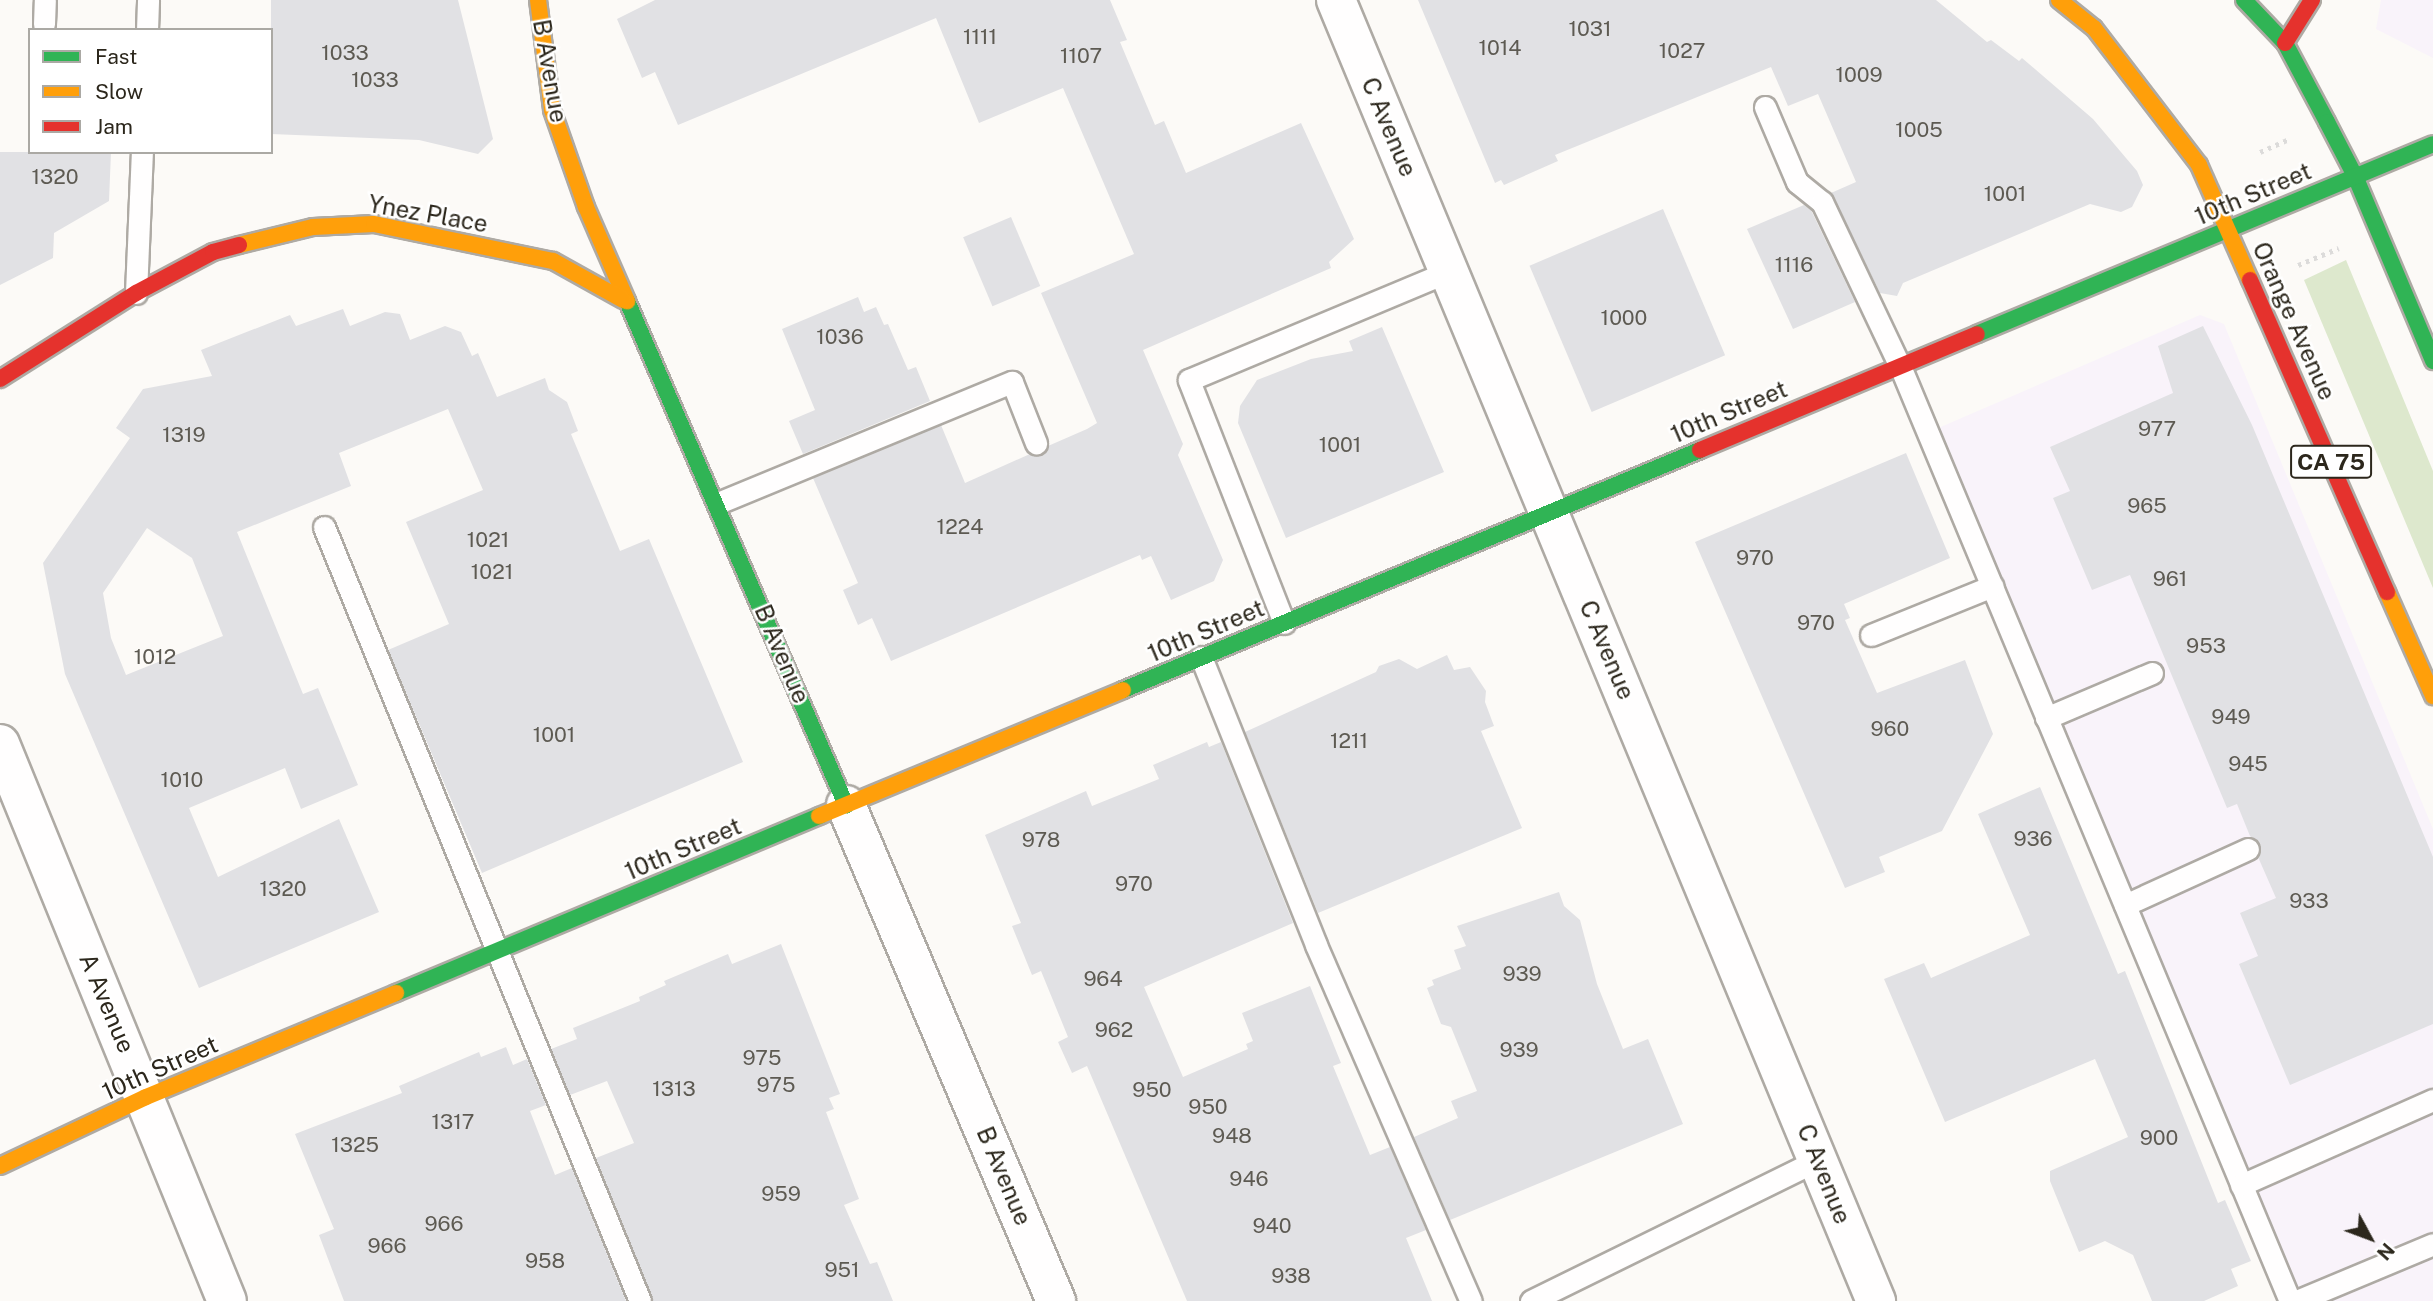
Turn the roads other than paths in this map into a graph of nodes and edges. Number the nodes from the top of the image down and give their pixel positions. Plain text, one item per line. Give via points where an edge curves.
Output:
1 (45, 0) edge
2 (148, 0) edge
3 (538, 0) edge
4 (1336, 0) edge
5 (2059, 0) edge
6 (2244, 0) edge
7 (2312, 0) edge
8 (44, 24) dead end
9 (147, 28) edge
10 (2285, 43) junction
11 (1765, 107) dead end
12 (2433, 144) edge
13 (142, 154) edge
14 (2355, 176) junction
15 (2229, 229) junction
16 (1448, 271) junction
17 (136, 293) junction
18 (623, 300) junction
19 (2433, 361) edge
20 (1900, 366) junction
21 (0, 379) edge
22 (1036, 443) dead end
23 (718, 503) junction
24 (1549, 512) junction
25 (324, 527) dead end
26 (1992, 586) junction
27 (1284, 623) junction
28 (1871, 635) dead end
29 (1201, 657) junction
30 (2152, 673) dead end
31 (2433, 696) edge
32 (2046, 718) junction
33 (0, 744) edge
34 (846, 805) junction
35 (2248, 849) dead end
36 (2125, 905) junction
37 (498, 950) junction
38 (146, 1097) junction
39 (2433, 1100) edge
40 (1818, 1160) junction
41 (0, 1166) edge
42 (2241, 1185) junction
43 (2433, 1244) edge
44 (227, 1301) edge
45 (640, 1301) edge
46 (1056, 1301) edge
47 (1471, 1301) edge
48 (1531, 1301) edge
49 (1876, 1301) edge
50 (2290, 1301) edge
51 (2297, 1301) edge

1 - 8 lane
2 - 9 lane
3 - 18 main road, B Avenue via 552,110
4 - 16 street, C Avenue
5 - 15 main road, Orange Avenue / CA 75 via 2094,28 2169,121 2199,165
6 - 10 main road
7 - 10 main road
10 - 14 main road
11 - 20 lane via 1797,181 1822,202
12 - 14 main road, 10th Street
13 - 17 lane
14 - 15 main road, 10th Street
14 - 19 main road
15 - 20 main road, 10th Street
15 - 31 main road, Orange Avenue / CA 75
16 - 24 street, C Avenue
16 - 27 lane via 1189,380
17 - 18 main road, Ynez Place via 213,252 313,227 374,224 553,261
17 - 21 main road, Ynez Place
18 - 23 main road, B Avenue
20 - 24 main road, 10th Street
20 - 26 lane
22 - 23 lane via 1012,382
23 - 34 main road, B Avenue
24 - 27 main road, 10th Street
24 - 40 street, C Avenue
25 - 37 lane
26 - 28 lane
26 - 32 lane
27 - 29 main road, 10th Street
29 - 34 main road, 10th Street
29 - 47 lane via 1316,946
30 - 32 lane
32 - 36 lane
33 - 38 street, A Avenue
34 - 37 main road, 10th Street
34 - 46 street, B Avenue
35 - 36 lane
36 - 42 lane
37 - 38 main road, 10th Street
37 - 45 lane
38 - 41 main road, 10th Street
38 - 44 street, A Avenue
39 - 42 lane
40 - 48 lane
40 - 49 street, C Avenue
42 - 50 lane
43 - 51 lane

